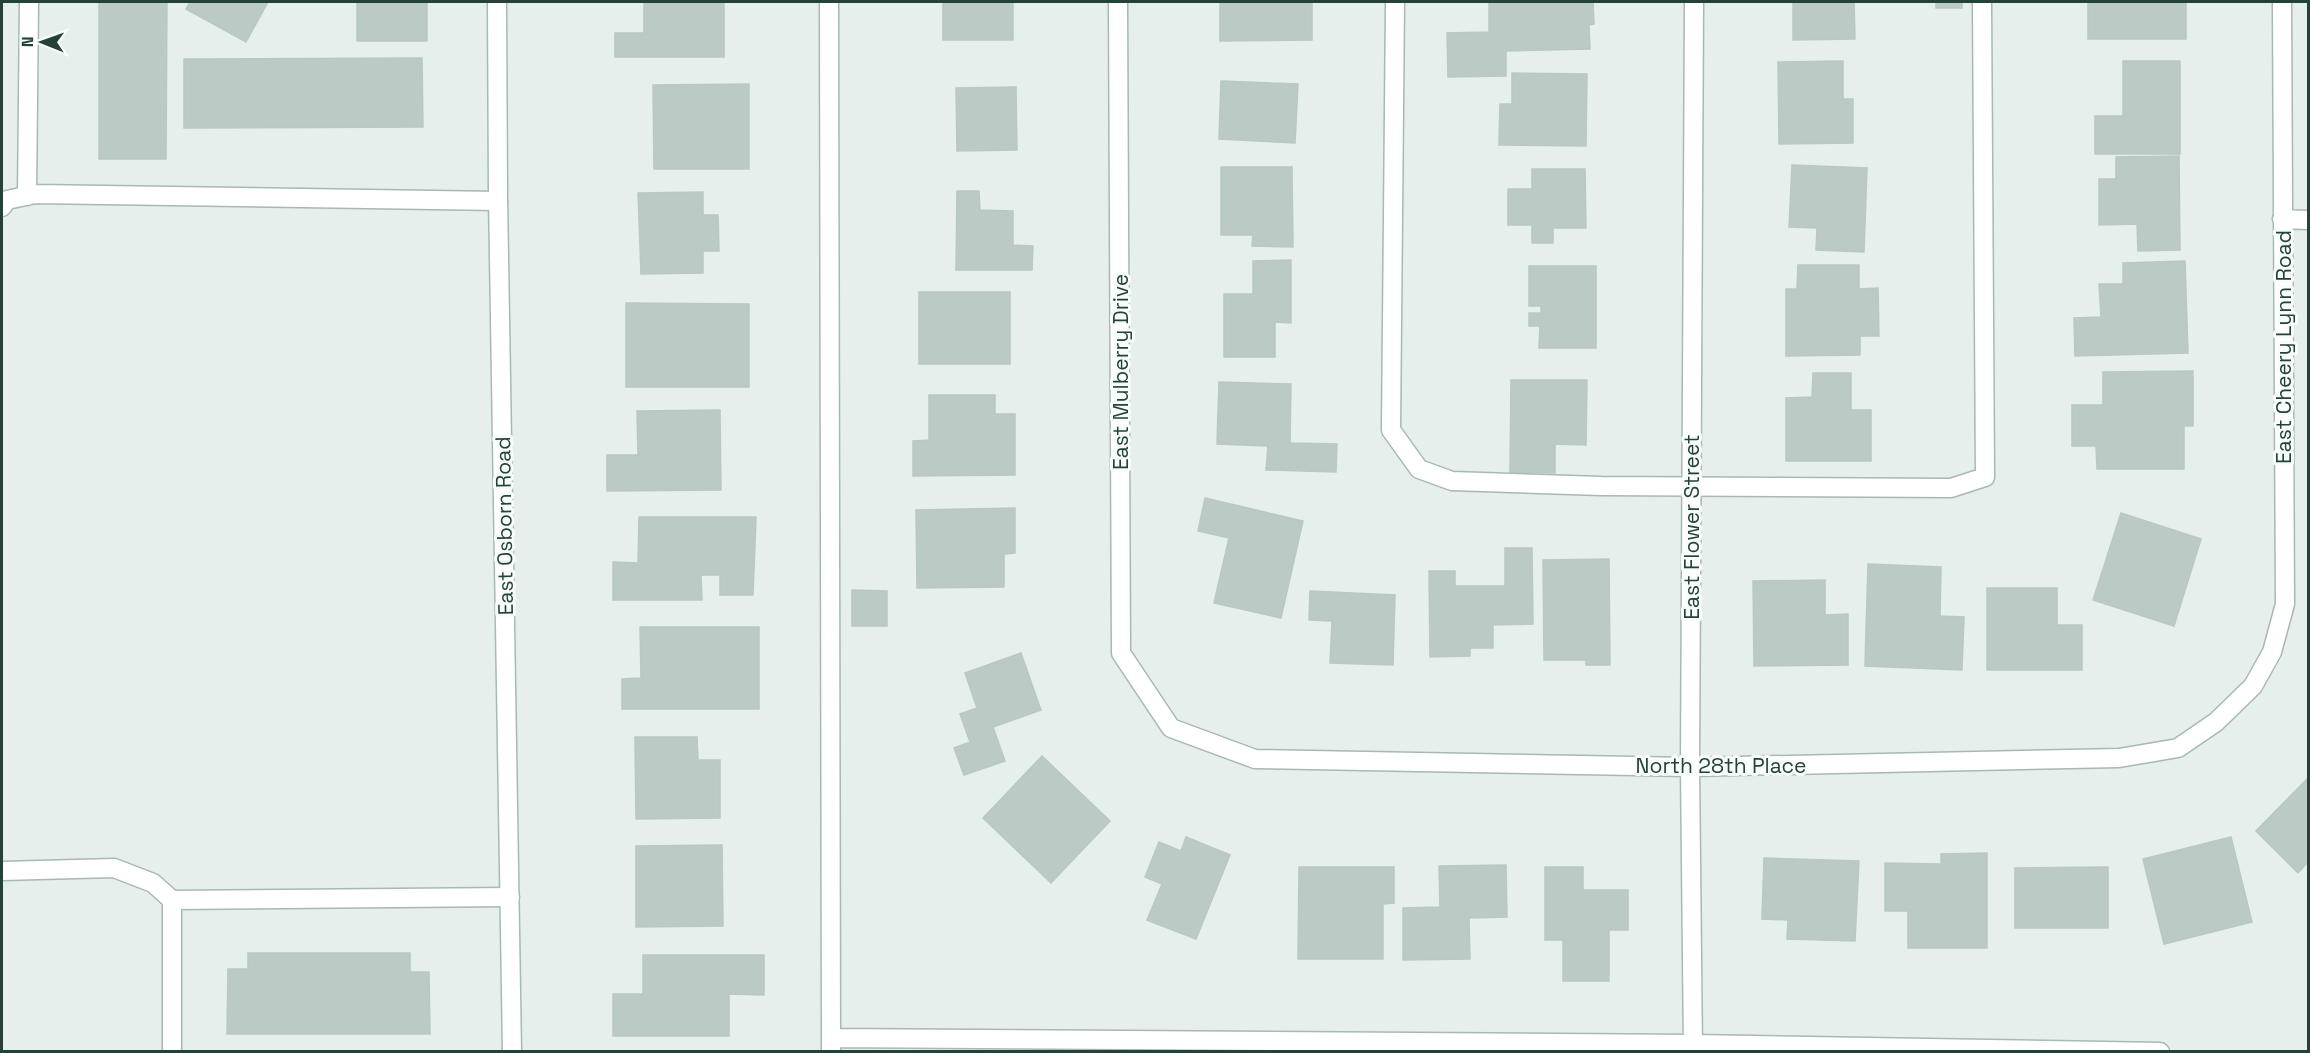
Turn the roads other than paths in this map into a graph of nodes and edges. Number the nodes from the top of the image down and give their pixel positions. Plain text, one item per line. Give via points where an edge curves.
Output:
1 (29, 2) edge
2 (497, 2) edge
3 (829, 2) edge
4 (1118, 2) edge
5 (1395, 2) edge
6 (1694, 2) edge
7 (1982, 2) edge
8 (2282, 2) edge
9 (27, 196) junction
10 (498, 201) junction
11 (2, 207) edge
12 (2282, 219) junction
13 (2308, 220) edge
14 (1692, 485) junction
15 (2253, 686) joint
16 (1171, 728) joint
17 (1690, 767) junction
18 (2, 871) edge
19 (510, 897) junction
20 (172, 900) junction
21 (831, 1045) edge
22 (1693, 1048) edge
23 (172, 1052) edge
24 (512, 1052) edge
25 (2160, 1052) edge

1 - 9 street
2 - 10 street, East Osborn Road
3 - 21 street
4 - 16 street, East Mulberry Drive via 1121,653
5 - 14 street via 1391,430 1419,469 1452,481
6 - 14 street, East Flower Street
7 - 14 street via 1985,477 1951,488
8 - 12 street, East Cheery Lynn Road
9 - 10 street
9 - 11 street via 7,200
10 - 19 street, East Osborn Road
12 - 13 street
12 - 15 street, East Cheery Lynn Road via 2285,604 2272,652
14 - 17 street, East Flower Street
15 - 17 street, North 28th Place via 2216,722 2178,748 2119,758
16 - 17 street, North 28th Place via 1255,759
17 - 22 street, East Flower Street
18 - 20 street via 114,868 153,883
19 - 20 street
19 - 24 street, East Osborn Road
20 - 23 street
21 - 22 street
22 - 25 street

